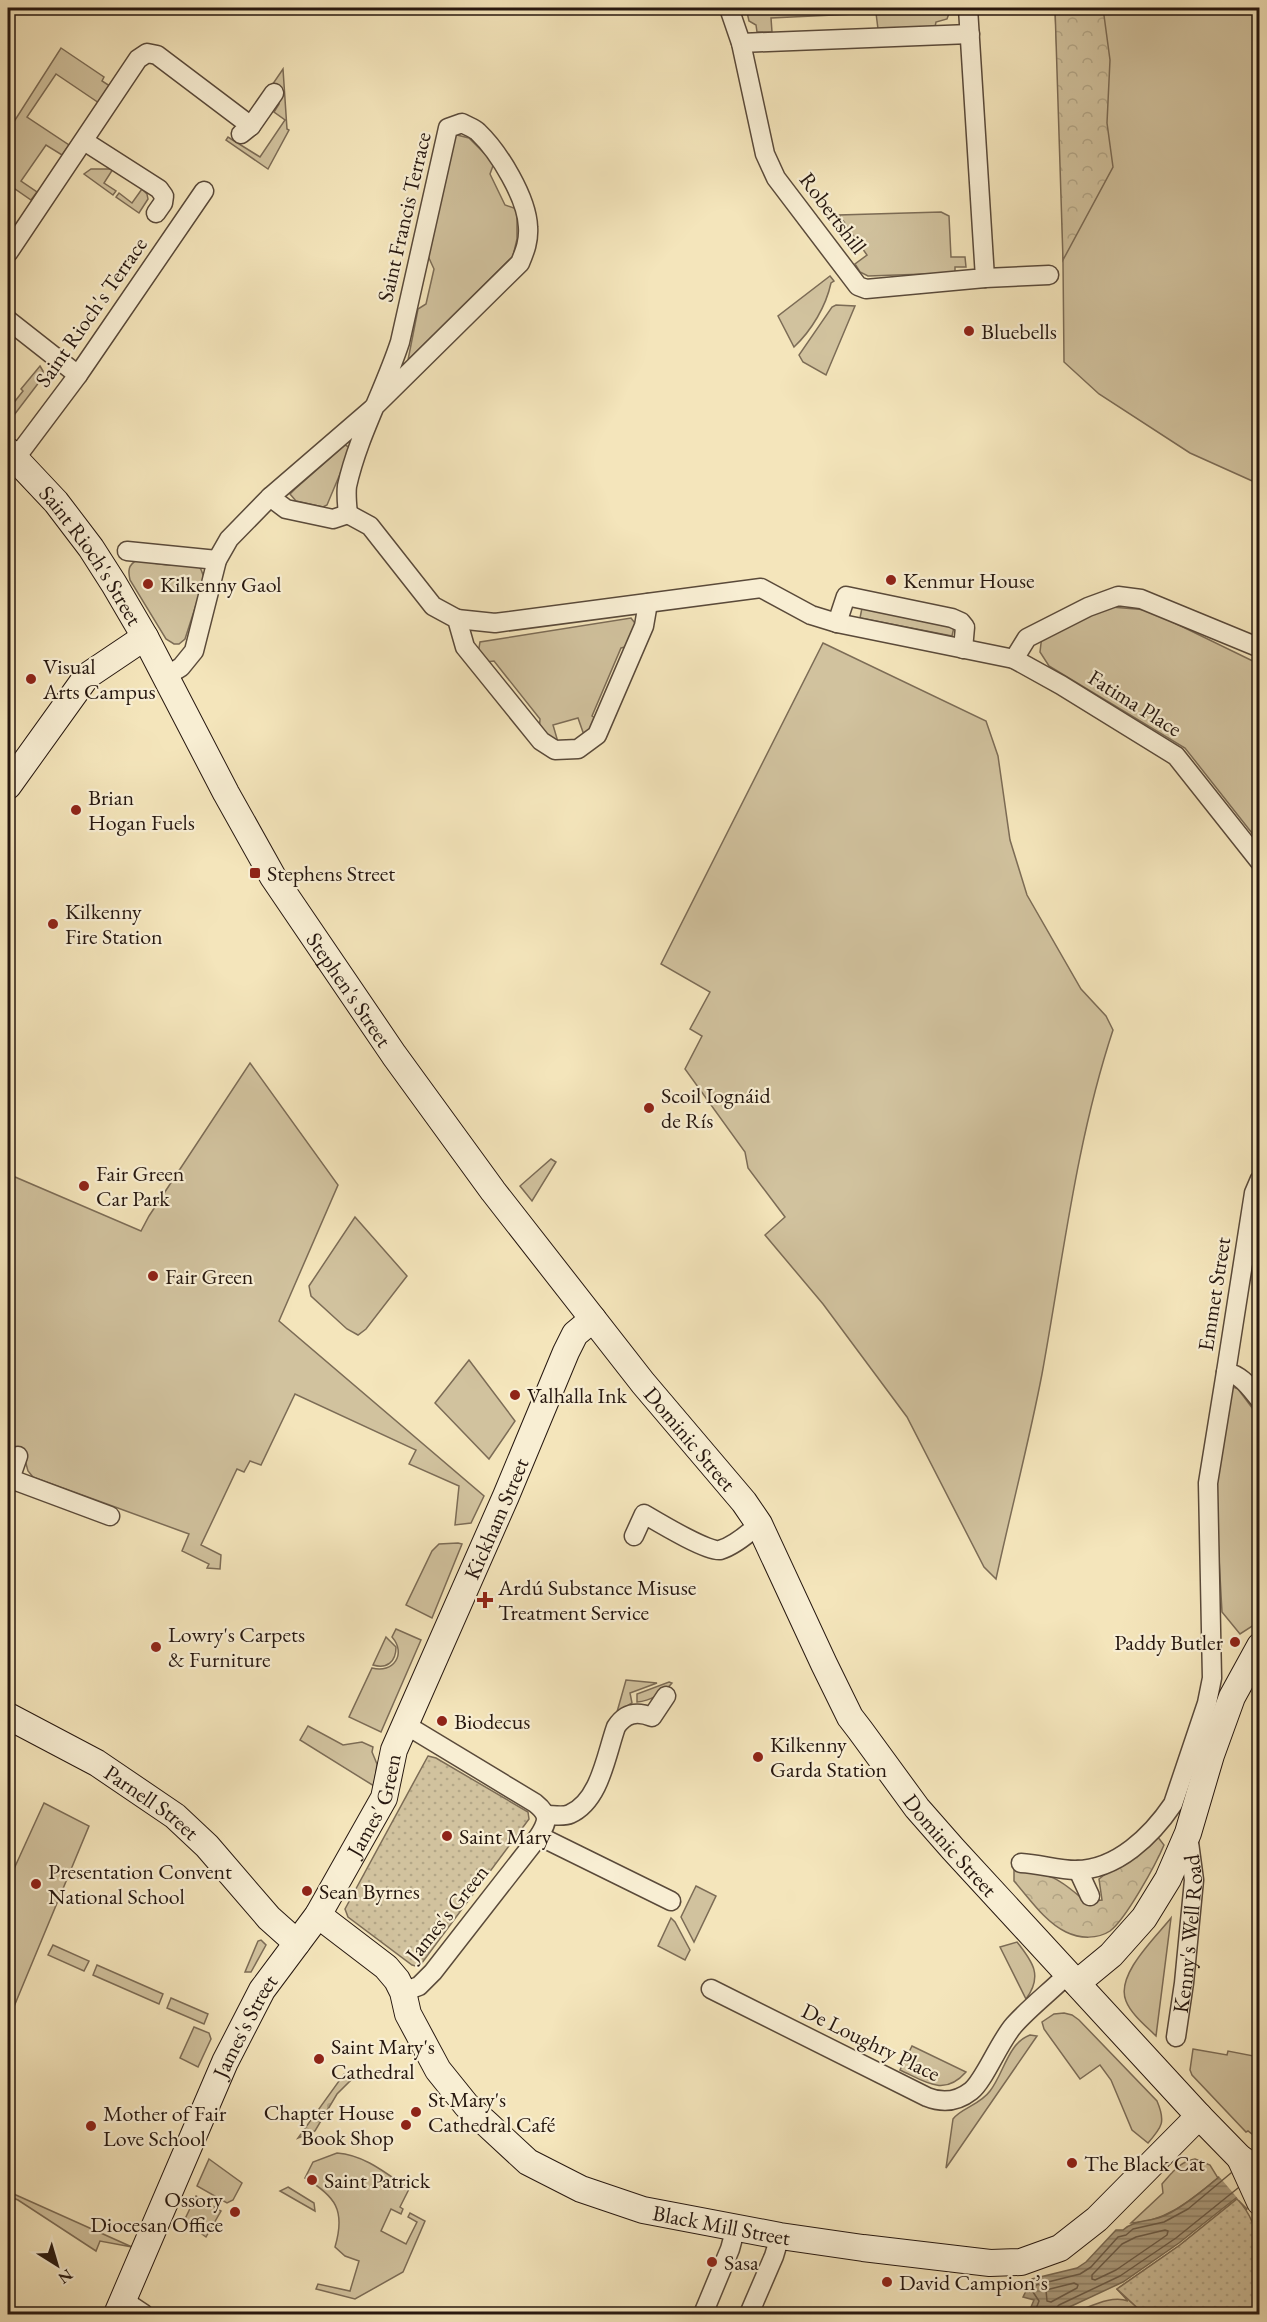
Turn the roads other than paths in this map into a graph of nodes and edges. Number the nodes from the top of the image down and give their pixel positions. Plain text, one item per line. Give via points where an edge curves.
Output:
1 (729, 8) edge
2 (968, 8) edge
3 (970, 34) junction
4 (741, 43) junction
5 (274, 93) dead end
6 (84, 141) junction
7 (204, 191) dead end
8 (156, 213) dead end
9 (8, 253) edge
10 (1049, 275) dead end
11 (985, 278) junction
12 (8, 320) edge
13 (78, 375) junction
14 (372, 410) junction
15 (11, 455) edge
16 (270, 497) junction
17 (348, 514) junction
18 (127, 550) dead end
19 (217, 560) junction
20 (648, 603) junction
21 (457, 619) junction
22 (837, 623) junction
23 (145, 637) junction
24 (1260, 648) edge
25 (963, 649) junction
26 (1014, 659) junction
27 (165, 677) junction
28 (8, 786) edge
29 (1260, 862) edge
30 (1260, 1179) edge
31 (592, 1319) junction
32 (1226, 1372) junction
33 (1260, 1400) edge
34 (18, 1456) dead end
35 (9, 1478) edge
36 (110, 1516) dead end
37 (759, 1524) junction
38 (634, 1536) dead end
39 (1260, 1646) edge
40 (666, 1696) dead end
41 (8, 1716) edge
42 (406, 1725) junction
43 (546, 1815) junction
44 (1188, 1833) junction
45 (539, 1836) junction
46 (1021, 1863) dead end
47 (1078, 1870) junction
48 (1090, 1896) dead end
49 (672, 1901) dead end
50 (318, 1915) junction
51 (297, 1943) junction
52 (1072, 1979) junction
53 (711, 1989) dead end
54 (403, 1992) junction
55 (1176, 2037) dead end
56 (1199, 2116) junction
57 (1243, 2159) edge
58 (1259, 2200) edge
59 (736, 2227) junction
60 (780, 2236) junction
61 (120, 2307) edge
62 (144, 2314) edge
63 (703, 2314) edge
64 (749, 2314) edge

1 - 4 street, Robertshill
2 - 3 street
3 - 4 street
3 - 11 street
4 - 11 street, Robertshill via 765,154 776,178 858,286 866,289
5 - 6 street via 246,130 157,54 147,53 138,58
6 - 8 street via 159,189 164,196
6 - 9 street
7 - 13 street, Saint Rioch's Terrace
10 - 11 street, Robertshill
12 - 13 street
13 - 15 street, Saint Rioch's Terrace
14 - 14 street, Saint Francis Terrace via 400,342 448,128 462,123 477,131 500,159 524,207 527,247 520,263
14 - 16 street, Saint Francis Terrace
14 - 17 street via 347,488
15 - 23 street, Saint Rioch's Street via 56,502 91,548
16 - 17 street via 286,509 333,519
16 - 19 street, Saint Francis Terrace via 230,539
17 - 21 street via 370,526 433,606
18 - 19 street
19 - 27 street, Saint Francis Terrace via 194,651 181,667
20 - 21 street, Fatima Place via 495,623
20 - 21 street via 644,626 597,735 578,749 555,750 541,741 465,647
20 - 22 street, Fatima Place via 761,588 811,615
22 - 25 street, Fatima Place
22 - 25 street via 846,596 914,610 961,622 966,634
23 - 27 street, Stephen's Street
23 - 28 street via 87,676
24 - 26 street via 1141,599 1118,596 1027,638
25 - 26 street, Fatima Place
26 - 29 street, Fatima Place via 1176,756
27 - 31 street, Stephen's Street via 273,877 394,1055
30 - 32 street, Emmet Street via 1254,1193
31 - 37 street, Dominic Street
31 - 42 street, Kickham Street via 575,1334 566,1352
32 - 33 street, Emmet Street via 1235,1373
32 - 47 street via 1208,1483 1212,1678 1207,1702 1166,1815 1128,1853 1099,1867
34 - 35 street
35 - 36 street
37 - 38 street via 719,1550 694,1542 644,1514
37 - 52 street, Dominic Street via 850,1717 917,1808
39 - 44 street, Kenny's Well Road via 1232,1697
40 - 43 street via 652,1718 641,1713 621,1720 596,1786 584,1804 568,1815
41 - 51 street, Parnell Street via 97,1763 175,1816 207,1846 268,1918
42 - 43 street via 535,1803
42 - 50 street, James' Green via 394,1750 384,1798
43 - 45 street, James's Green
44 - 52 street, Kenny's Well Road via 1168,1880 1143,1918 1111,1955
44 - 55 street, Kenny's Well Road via 1194,1880
45 - 49 street
45 - 54 street, James's Green via 433,1972 420,1986
46 - 47 street
47 - 48 street
50 - 51 street, James's Street
50 - 54 street, Black Mill Street via 386,1967
51 - 61 street, James's Street via 262,1990 225,2062
52 - 53 street, De Loughry Place via 1014,2026 973,2090 950,2101 927,2097
52 - 56 street, Dominic Street
54 - 59 street, Black Mill Street via 408,2014 438,2070 467,2106 528,2162 581,2189 642,2210
56 - 57 street, Dominic Street
56 - 60 street, Black Mill Street via 1097,2219 1060,2248 1021,2262 990,2263
57 - 58 street, Dominic Street
59 - 60 street, Black Mill Street
59 - 63 street
60 - 64 street
61 - 62 street

